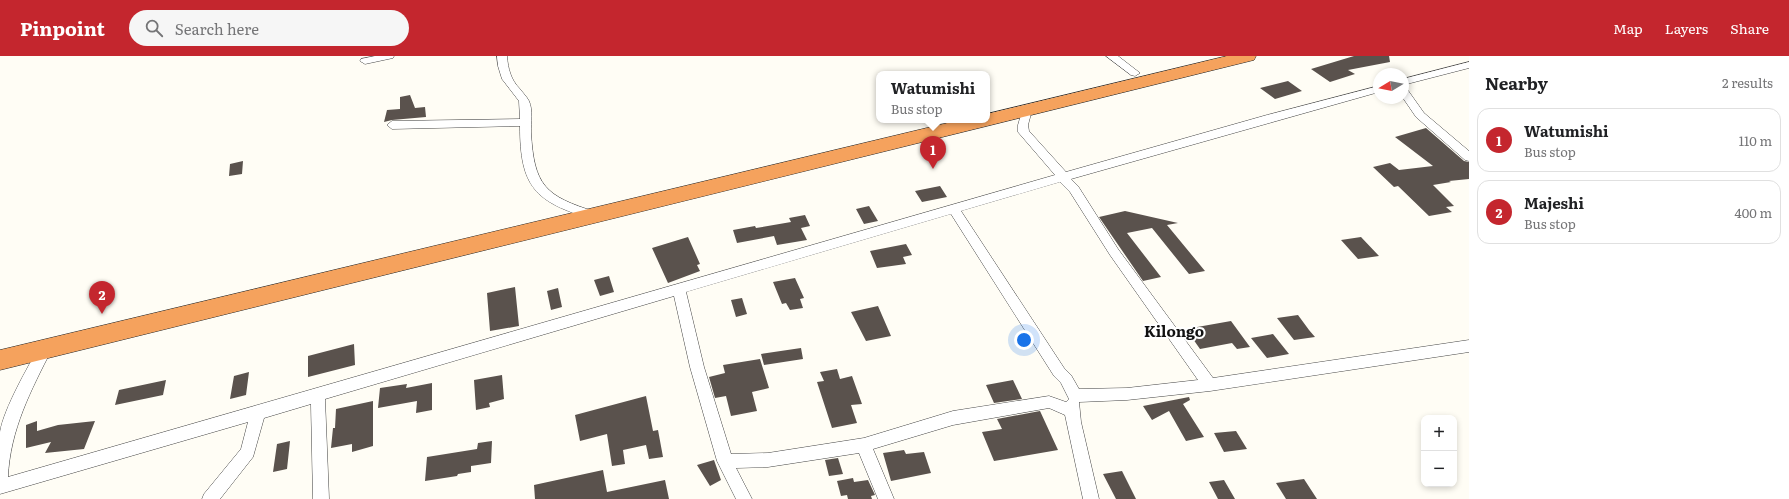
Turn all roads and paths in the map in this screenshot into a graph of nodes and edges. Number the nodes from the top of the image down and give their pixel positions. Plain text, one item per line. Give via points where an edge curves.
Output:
1 (389, 56) edge
2 (502, 56) edge
3 (1111, 56) edge
4 (1248, 56) edge
5 (365, 61) dead end
6 (1469, 65) edge
7 (1136, 73) dead end
8 (1409, 80) edge
9 (1373, 91) edge
10 (1409, 99) edge
11 (1028, 110) junction
12 (990, 119) edge
13 (525, 122) junction
14 (974, 123) edge
15 (392, 125) dead end
16 (1469, 158) edge
17 (1064, 177) junction
18 (954, 209) junction
19 (592, 215) junction
20 (679, 288) junction
21 (1469, 346) edge
22 (45, 349) junction
23 (0, 360) edge
24 (1210, 385) junction
25 (318, 395) junction
26 (1073, 404) junction
27 (257, 414) junction
28 (864, 445) junction
29 (725, 461) junction
30 (0, 481) edge
31 (0, 487) edge
32 (210, 499) edge
33 (321, 499) edge
34 (744, 499) edge
35 (886, 499) edge
36 (1091, 499) edge

1 - 5 street
2 - 13 street via 505,76 524,102
3 - 7 street
4 - 11 highway
6 - 8 street
9 - 17 street via 1271,117
10 - 16 street via 1420,115
11 - 12 highway
11 - 17 street via 1023,125 1024,132
13 - 15 street
13 - 19 street via 526,150 531,175 537,187 551,200 567,208
14 - 19 highway
17 - 18 street
17 - 24 street via 1139,288
18 - 20 street
18 - 26 street via 1066,379
19 - 22 highway
20 - 25 street
20 - 29 street
21 - 24 street
22 - 23 highway
22 - 30 street via 24,387 11,423 2,453
24 - 26 street via 1127,394 1095,394
25 - 27 street
25 - 33 street
26 - 28 street via 1049,402 953,418
26 - 36 street
27 - 31 street
27 - 32 street via 248,452
28 - 29 street via 768,460
28 - 35 street
29 - 34 street

